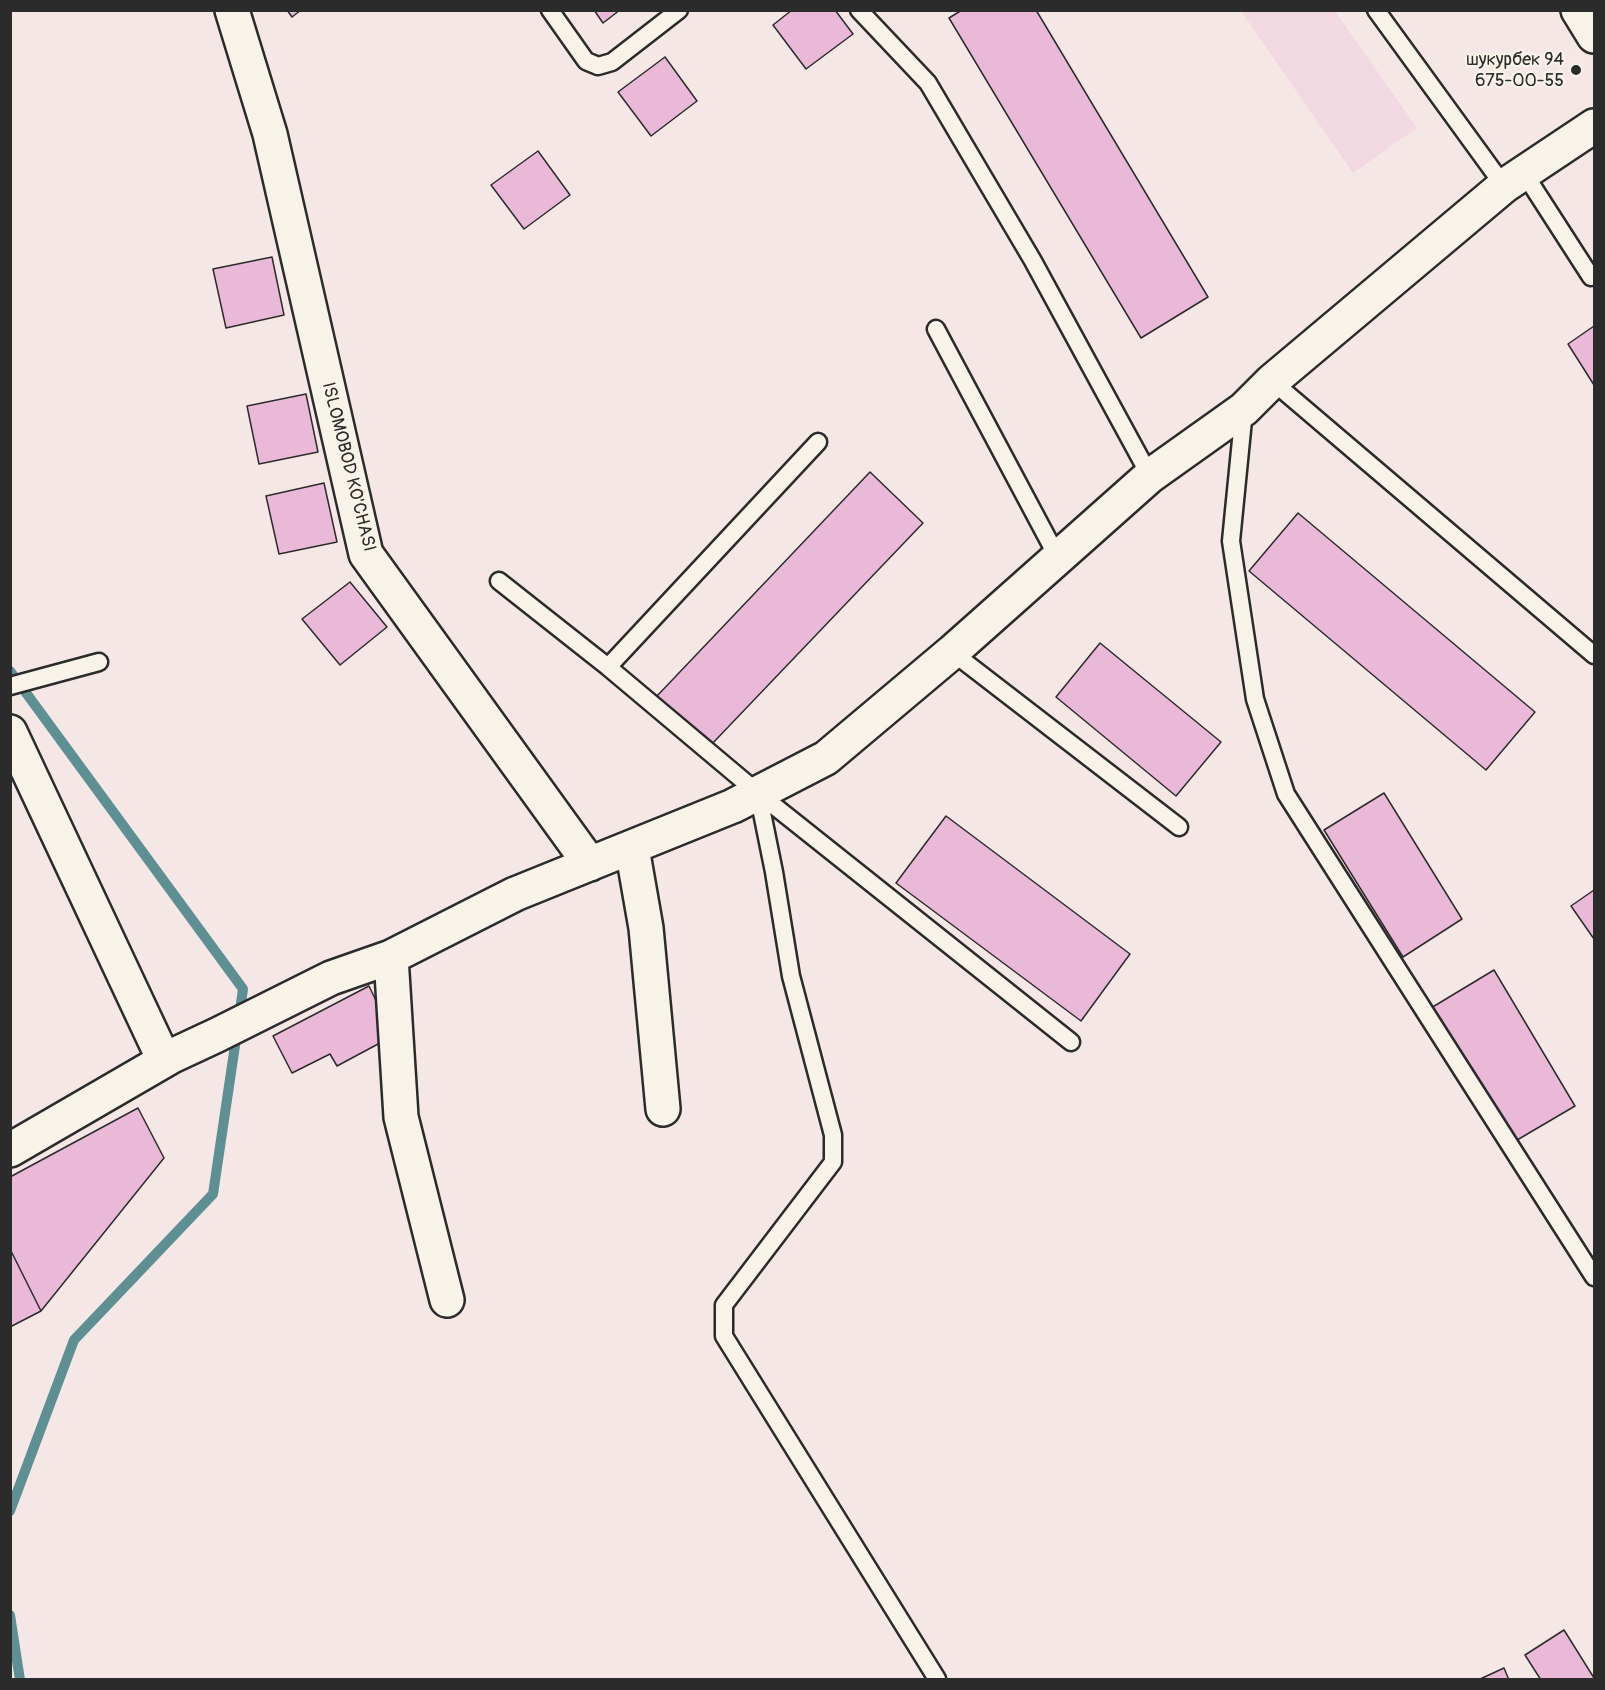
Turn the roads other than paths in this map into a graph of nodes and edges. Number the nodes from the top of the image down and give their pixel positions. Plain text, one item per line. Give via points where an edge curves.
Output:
1 (232, 10) edge
2 (550, 10) edge
3 (679, 10) edge
4 (859, 10) edge
5 (1376, 10) edge
6 (1578, 10) edge
7 (1594, 36) edge
8 (1594, 126) edge
9 (1514, 179) junction
10 (1591, 277) dead end
11 (936, 329) dead end
12 (1272, 381) junction
13 (1244, 409) junction
14 (818, 442) dead end
15 (1150, 476) junction
16 (1058, 558) junction
17 (499, 581) dead end
18 (952, 652) junction
19 (1594, 655) edge
20 (99, 662) dead end
21 (608, 667) junction
22 (10, 686) edge
23 (10, 732) edge
24 (758, 793) junction
25 (1179, 827) dead end
26 (632, 848) junction
27 (590, 864) junction
28 (391, 957) junction
29 (1071, 1042) dead end
30 (172, 1056) junction
31 (663, 1109) dead end
32 (10, 1150) edge
33 (1594, 1277) edge
34 (447, 1300) dead end
35 (937, 1679) edge

1 - 27 street, ISLOMOBOD KO'CHASI via 270,134 366,554
2 - 3 lane via 586,61 598,66 612,62
4 - 15 lane via 928,83 1033,261
5 - 9 lane
6 - 7 street
8 - 9 street
9 - 10 lane
9 - 12 street
11 - 16 lane
12 - 13 street
12 - 19 lane
13 - 15 street
13 - 33 lane via 1231,541 1255,699 1286,794
14 - 21 lane
15 - 16 street
16 - 18 street
17 - 21 lane
18 - 24 street via 826,758
18 - 25 lane
20 - 22 lane
21 - 24 lane
23 - 30 street
24 - 26 street
24 - 29 lane
24 - 35 lane via 790,976 833,1135 833,1162 724,1305 724,1335
26 - 27 street
26 - 31 street via 646,928
27 - 28 street via 515,894
28 - 30 street via 331,978
28 - 34 street via 401,1117
30 - 32 street

